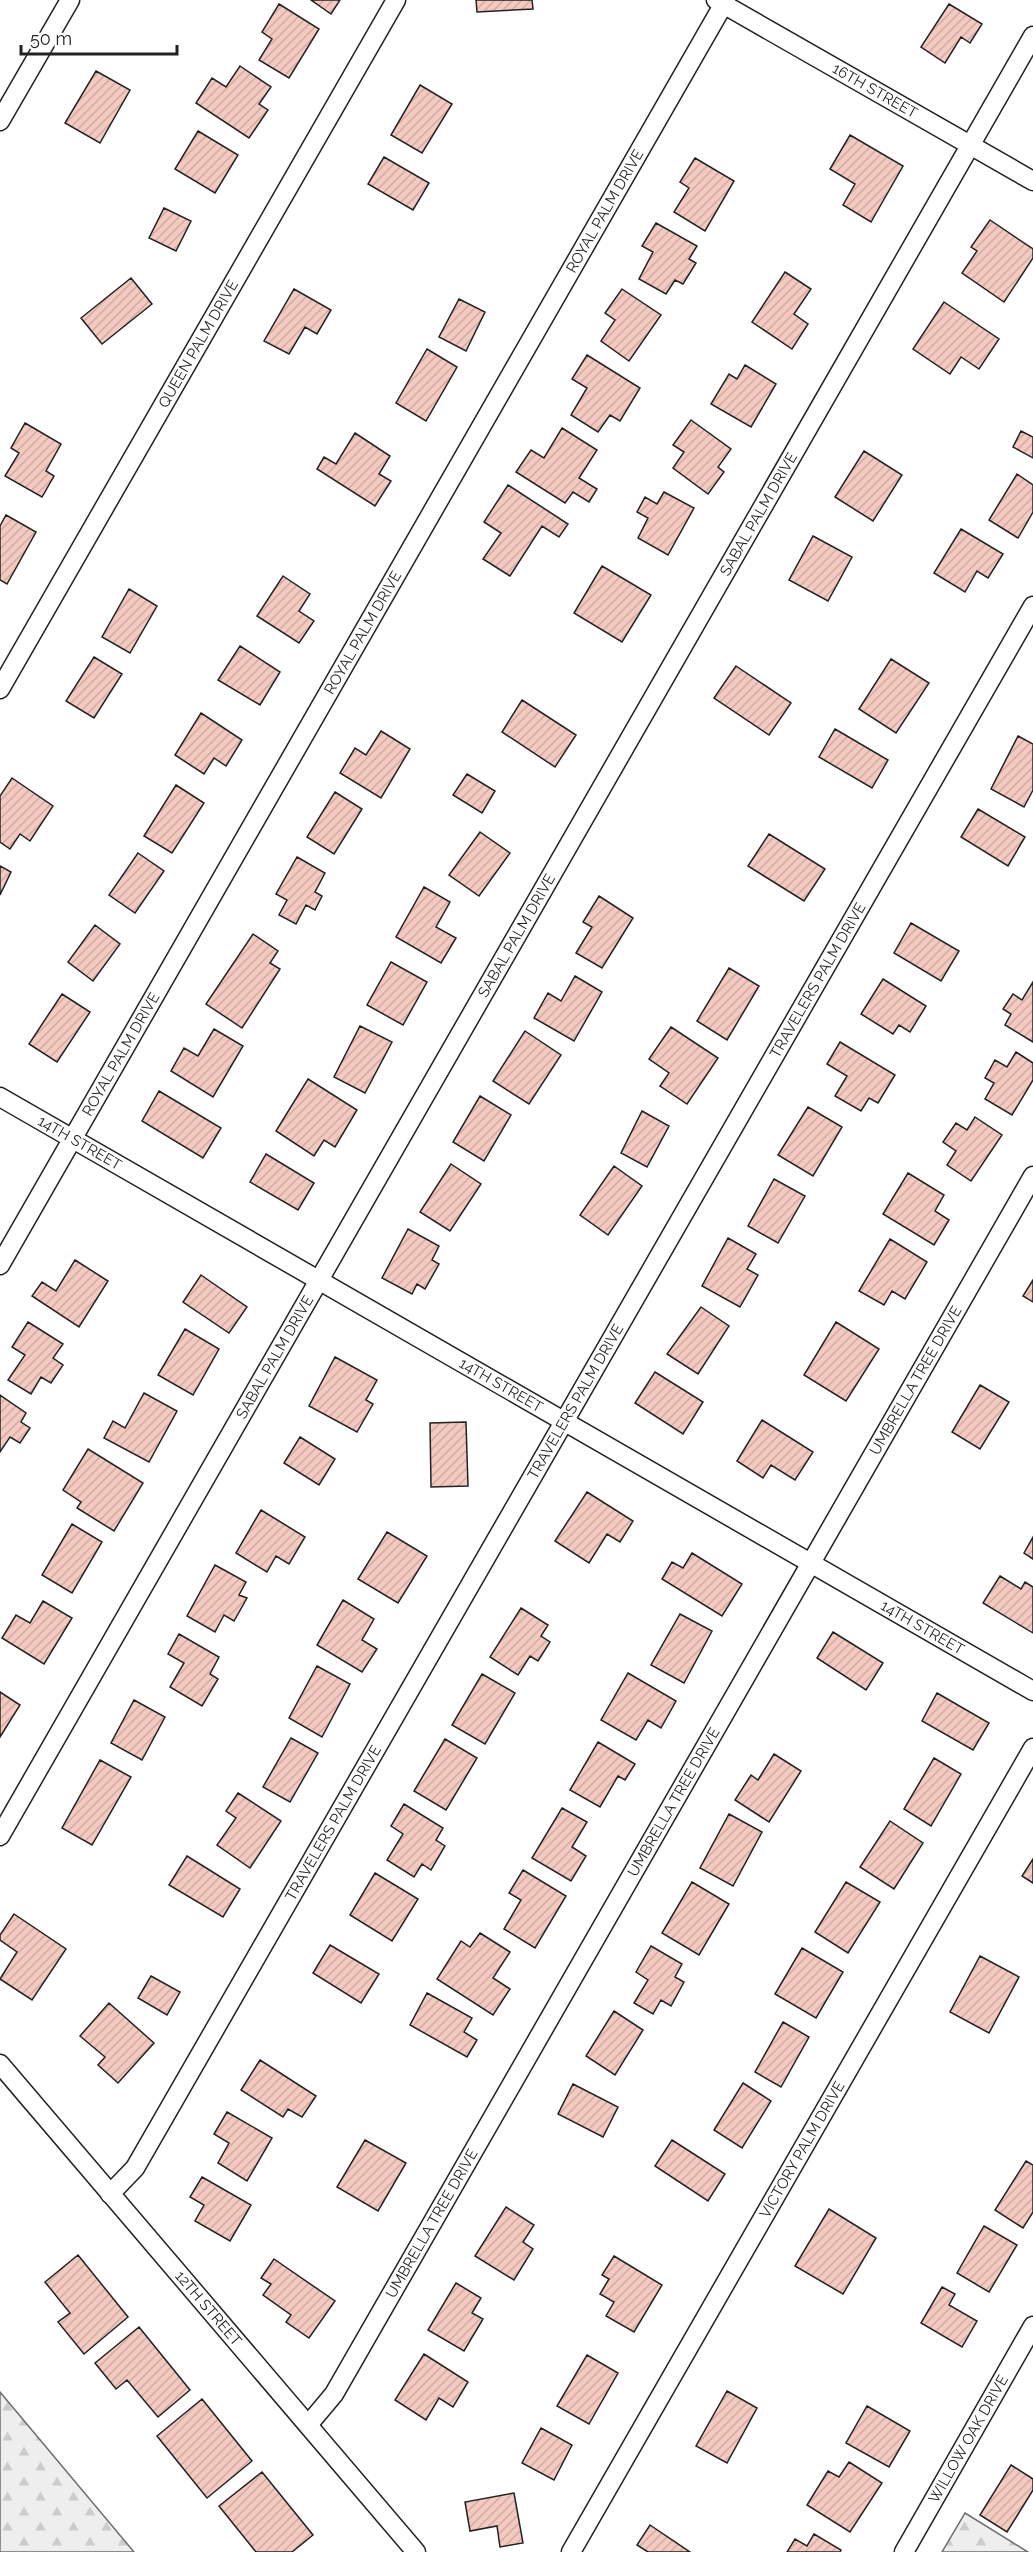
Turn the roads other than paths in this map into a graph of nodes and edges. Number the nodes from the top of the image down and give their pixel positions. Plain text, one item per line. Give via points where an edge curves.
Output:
1 (69, 0) edge
2 (396, 0) edge
3 (722, 1) edge
4 (1033, 36) edge
5 (0, 121) edge
6 (970, 145) junction
7 (1033, 181) edge
8 (1033, 606) edge
9 (0, 689) edge
10 (0, 1097) edge
11 (73, 1139) junction
12 (1033, 1176) edge
13 (0, 1265) edge
14 (319, 1280) junction
15 (564, 1421) junction
16 (811, 1563) junction
17 (1033, 1691) edge
18 (1033, 1748) edge
19 (0, 1836) edge
20 (0, 2064) edge
21 (110, 2194) junction
22 (1033, 2326) edge
23 (308, 2425) junction
24 (416, 2552) edge
25 (571, 2552) edge
26 (904, 2552) edge

1 - 5 street
2 - 9 street, QUEEN PALM DRIVE
3 - 6 street, 16TH STREET
3 - 11 street, ROYAL PALM DRIVE
4 - 6 street, SABAL PALM DRIVE
6 - 7 street, 16TH STREET
6 - 14 street, SABAL PALM DRIVE
8 - 15 street, TRAVELERS PALM DRIVE
10 - 11 street, 14TH STREET
11 - 13 street, ROYAL PALM DRIVE
11 - 14 street, 14TH STREET
12 - 16 street, UMBRELLA TREE DRIVE
14 - 15 street, 14TH STREET
14 - 19 street, SABAL PALM DRIVE
15 - 16 street, 14TH STREET
15 - 21 street, TRAVELERS PALM DRIVE via 135,2168
16 - 17 street, 14TH STREET
16 - 23 street, UMBRELLA TREE DRIVE via 334,2394
18 - 25 street, VICTORY PALM DRIVE
20 - 21 street, 12TH STREET
21 - 23 street, 12TH STREET
22 - 26 street, WILLOW OAK DRIVE
23 - 24 street, 12TH STREET

